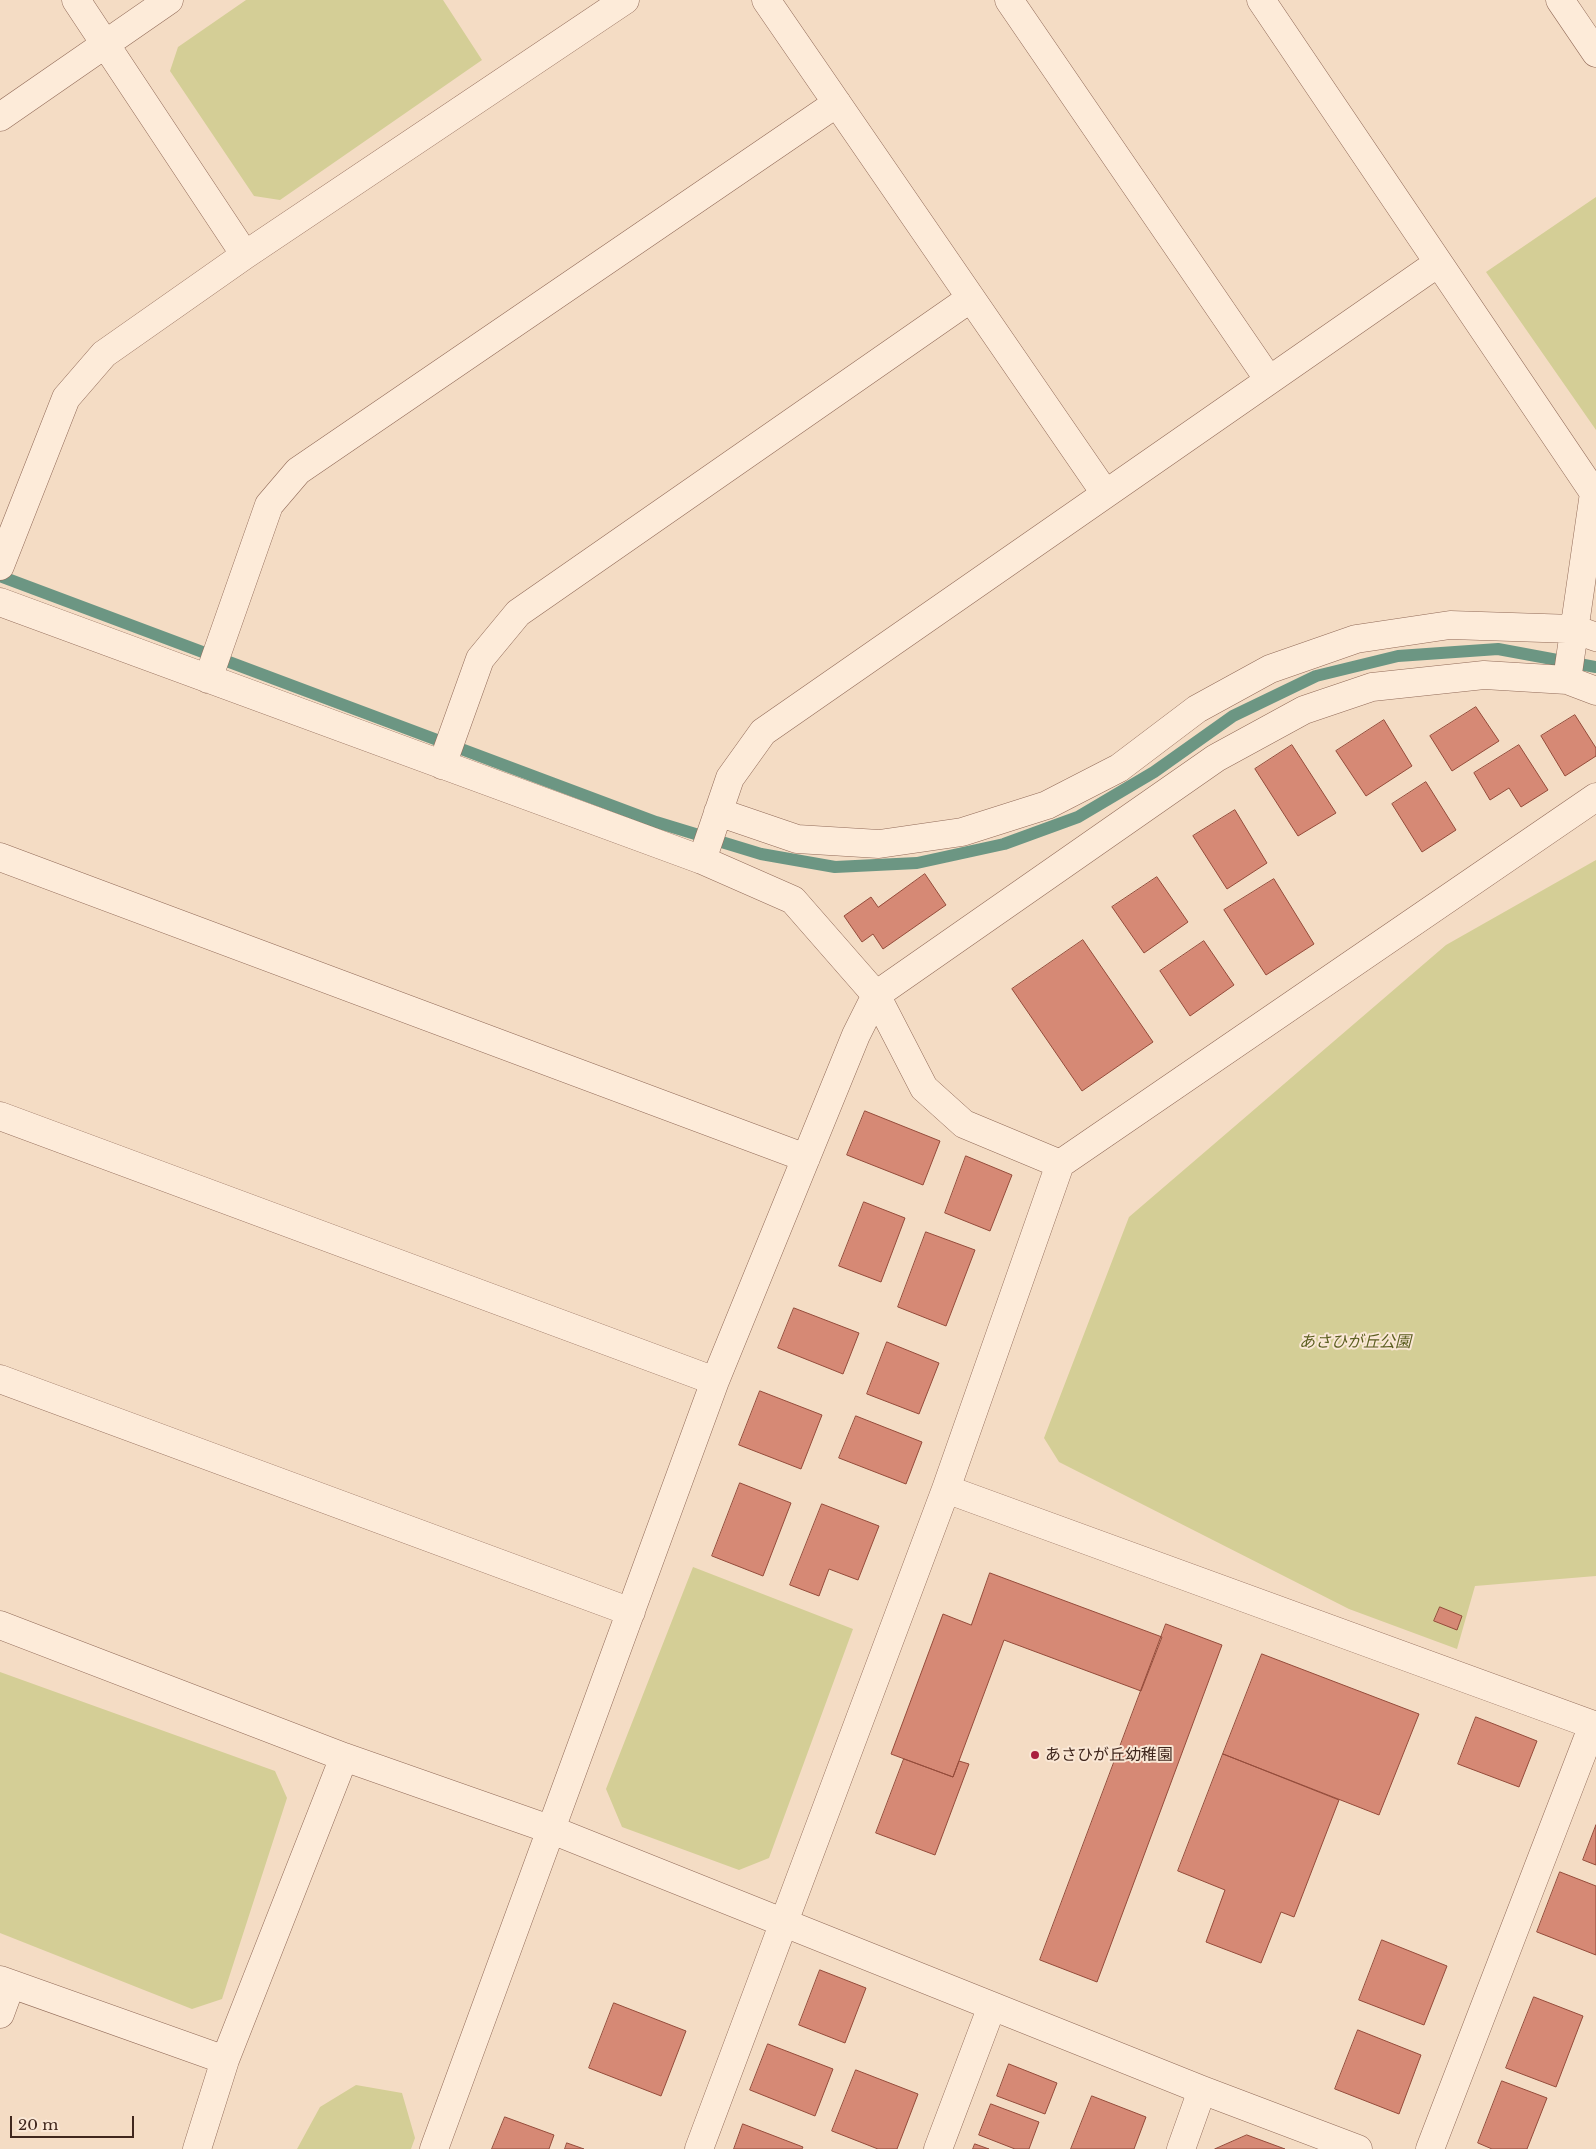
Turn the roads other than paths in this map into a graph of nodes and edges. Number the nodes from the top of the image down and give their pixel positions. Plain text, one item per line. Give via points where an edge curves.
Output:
1 (76, 0) edge
2 (169, 0) edge
3 (625, 0) edge
4 (766, 0) edge
5 (1010, 0) edge
6 (1261, 0) edge
7 (1560, 0) edge
8 (106, 43) junction
9 (1596, 53) edge
10 (837, 103) junction
11 (0, 117) edge
12 (245, 255) junction
13 (1438, 263) junction
14 (971, 298) junction
15 (1269, 380) junction
16 (1595, 492) edge
17 (1106, 493) junction
18 (0, 566) edge
19 (0, 602) edge
20 (1585, 633) edge
21 (208, 679) junction
22 (1567, 680) junction
23 (1596, 691) edge
24 (442, 765) junction
25 (1596, 798) edge
26 (718, 812) junction
27 (0, 857) edge
28 (702, 860) junction
29 (876, 995) junction
30 (0, 1116) edge
31 (806, 1158) junction
32 (1060, 1164) junction
33 (0, 1380) edge
34 (715, 1381) junction
35 (946, 1489) junction
36 (631, 1612) junction
37 (0, 1625) edge
38 (1595, 1726) edge
39 (344, 1756) junction
40 (552, 1830) junction
41 (783, 1923) junction
42 (6, 1982) edge
43 (992, 2006) junction
44 (0, 2014) edge
45 (225, 2060) junction
46 (1202, 2090) junction
47 (197, 2149) edge
48 (434, 2149) edge
49 (699, 2149) edge
50 (938, 2149) edge
51 (1181, 2149) edge
52 (1358, 2149) edge
53 (1430, 2149) edge

1 - 8 street
2 - 8 street
3 - 12 street
4 - 10 street
5 - 15 street
6 - 13 street
7 - 9 street
8 - 11 street
8 - 12 street
10 - 14 street
10 - 21 street via 298,471 269,505
12 - 18 street via 104,354 66,398
13 - 15 street
13 - 16 street
14 - 17 street
14 - 24 street via 518,613 480,659
15 - 17 street
16 - 20 street
17 - 26 street via 763,732 730,778
19 - 21 street
20 - 22 street
20 - 26 street via 1450,625 1356,639 1270,669 1197,709 1118,768 1046,805 962,832 879,844 798,839
21 - 24 street
22 - 23 street
22 - 29 street via 1484,675 1372,687 1304,710 1216,758
24 - 28 street
25 - 32 street
26 - 28 street
27 - 31 street
28 - 29 street via 793,900
29 - 31 street via 856,1035
29 - 32 street via 924,1088 950,1112 964,1124
30 - 34 street
31 - 34 street
32 - 35 street
33 - 36 street
34 - 36 street
35 - 38 street
35 - 41 street
36 - 40 street
37 - 39 street
38 - 53 street
39 - 40 street
39 - 45 street
40 - 41 street
40 - 48 street
41 - 43 street
41 - 49 street
42 - 44 street
42 - 45 street
43 - 46 street
43 - 50 street
45 - 47 street
46 - 51 street
46 - 52 street

